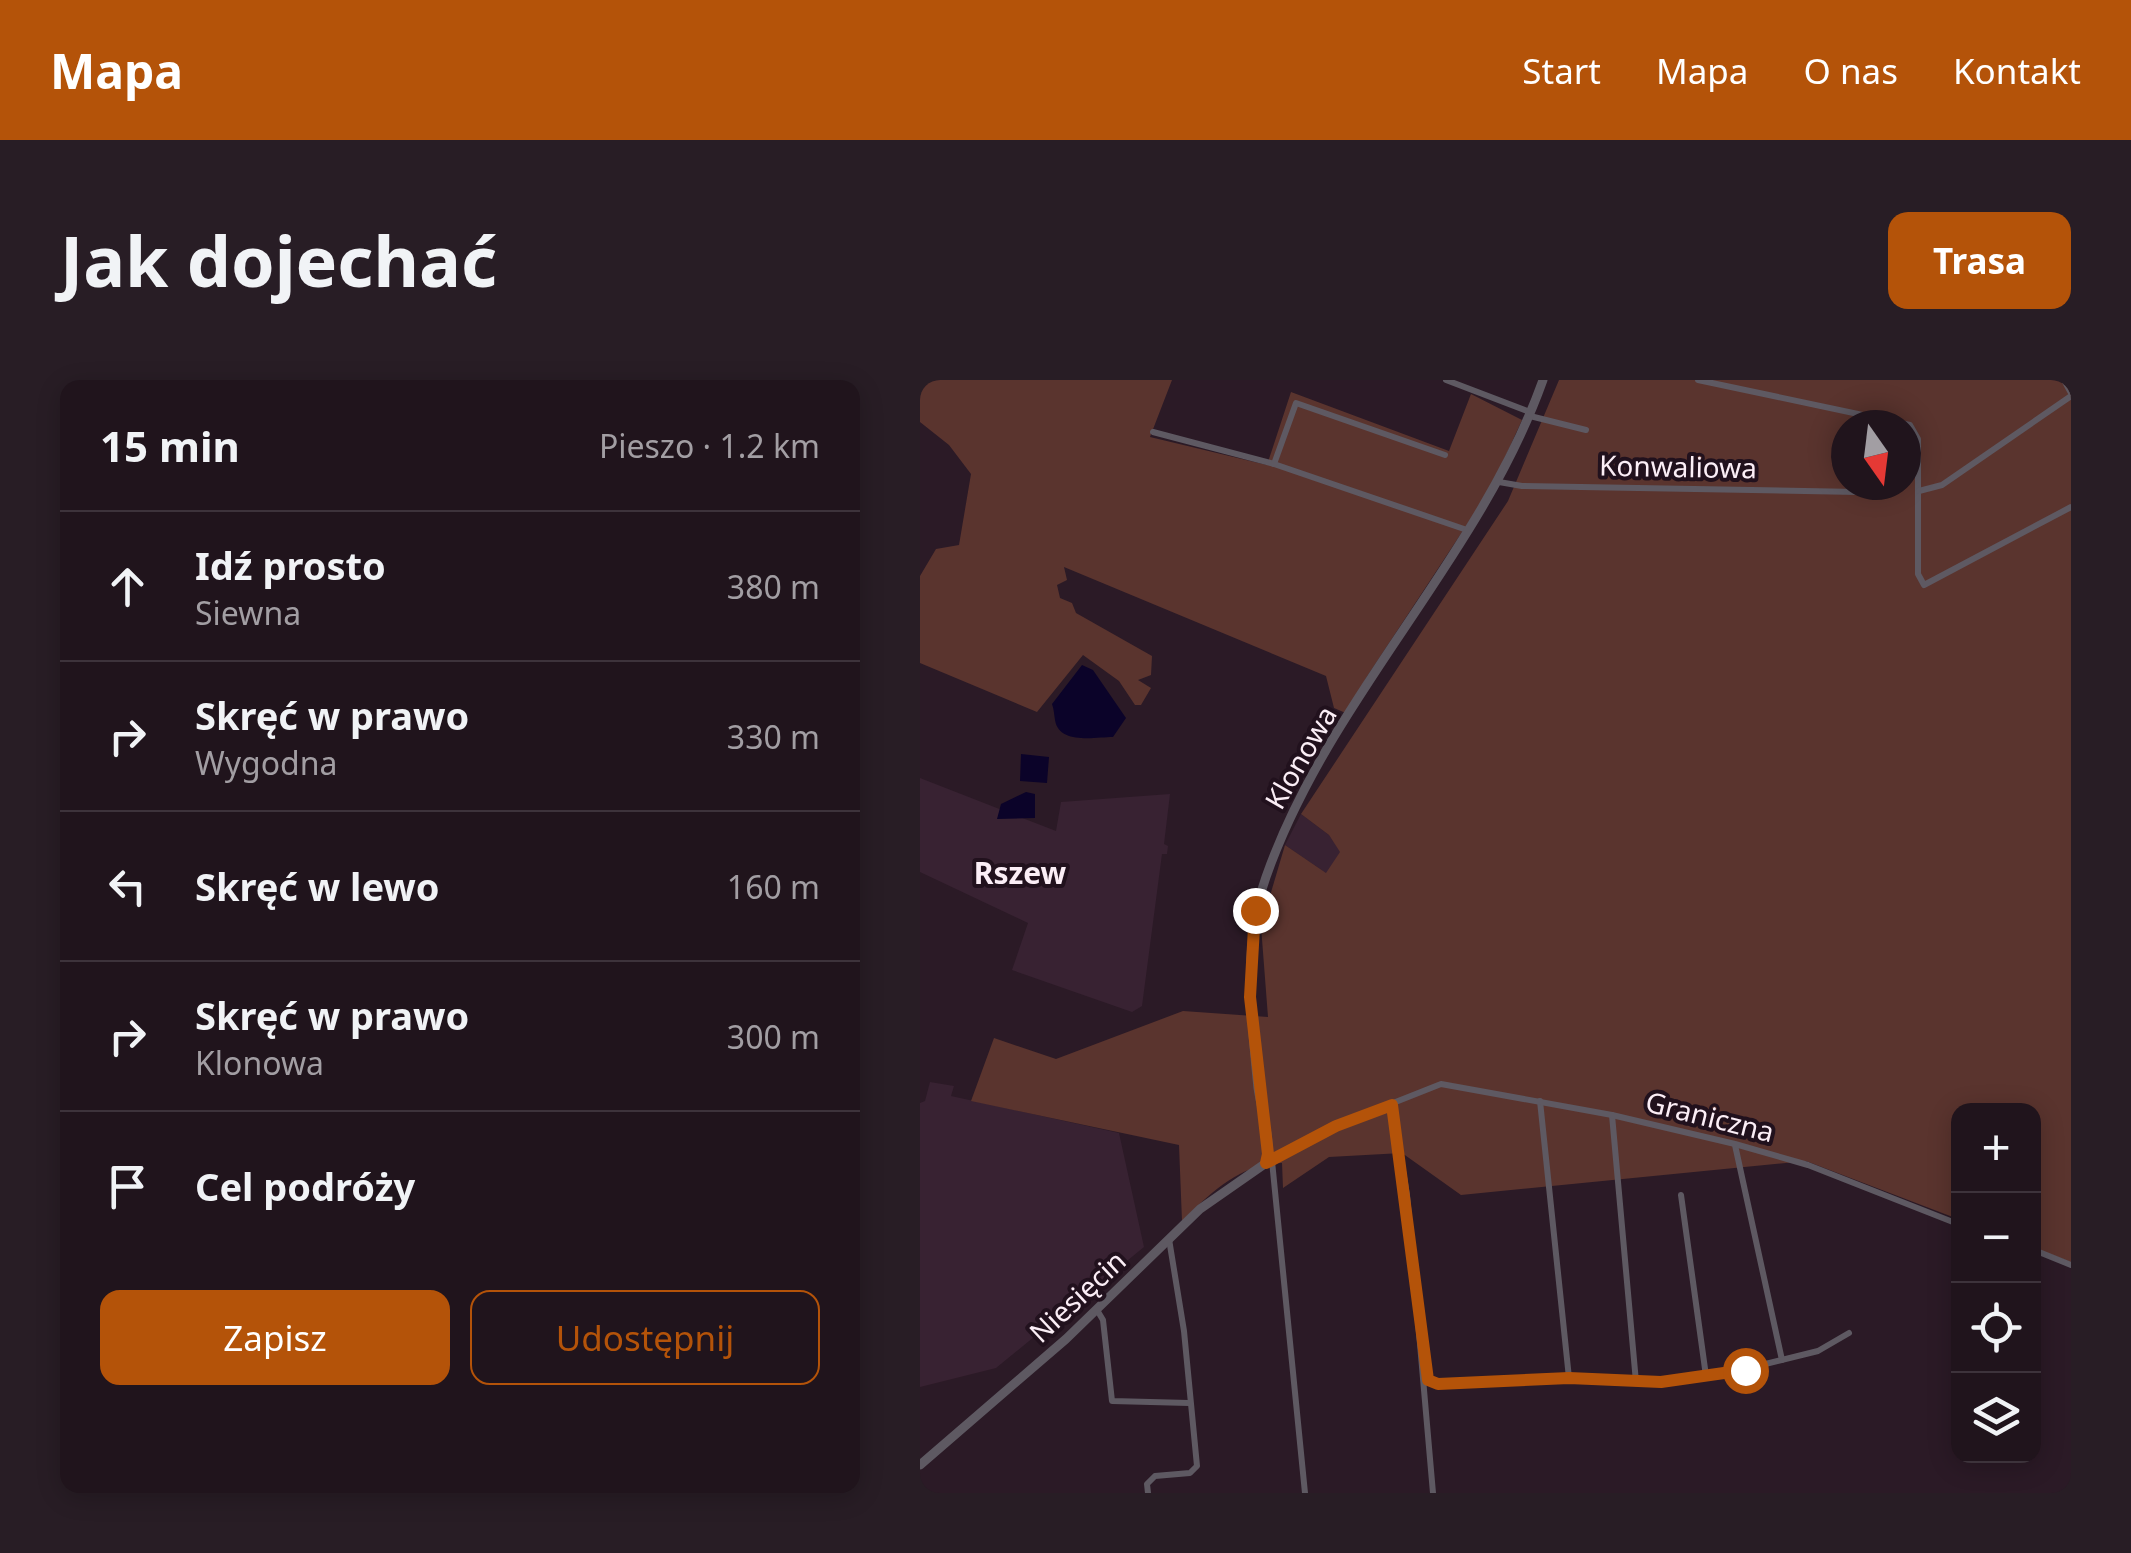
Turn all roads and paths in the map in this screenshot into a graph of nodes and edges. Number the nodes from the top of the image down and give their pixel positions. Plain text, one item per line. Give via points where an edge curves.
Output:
1 (1446, 380) edge
2 (1543, 380) edge
3 (1698, 380) edge
4 (2064, 380) edge
5 (1729, 383) edge
6 (2071, 394) edge
7 (1845, 410) edge
8 (1530, 414) junction
9 (1586, 430) dead end
10 (1153, 432) dead end
11 (1445, 455) dead end
12 (1274, 464) junction
13 (1499, 482) junction
14 (1921, 491) edge
15 (1831, 492) edge
16 (1919, 500) edge
17 (2071, 507) edge
18 (1467, 530) junction
19 (1540, 1101) junction
20 (1392, 1105) junction
21 (1612, 1115) junction
22 (1735, 1144) junction
23 (1269, 1162) junction
24 (1681, 1195) dead end
25 (1951, 1221) edge
26 (1169, 1238) junction
27 (2041, 1253) edge
28 (2071, 1265) edge
29 (1097, 1310) junction
30 (1849, 1333) dead end
31 (1782, 1360) junction
32 (1424, 1374) junction
33 (1706, 1376) junction
34 (1569, 1378) junction
35 (1636, 1382) junction
36 (1189, 1402) junction
37 (920, 1465) edge
38 (1148, 1493) edge
39 (1306, 1493) edge
40 (1434, 1493) edge

1 - 8 street
2 - 8 street, Klonowa
3 - 5 street
4 - 6 street
5 - 7 street
6 - 14 street via 1942,485
8 - 9 street
8 - 13 street, Klonowa
10 - 12 street
11 - 12 street via 1296,403
12 - 18 street
13 - 15 street, Konwaliowa
13 - 18 street, Klonowa
16 - 17 street via 1918,574 1924,585
18 - 23 street, Klonowa via 1300,798 1260,893 1250,997
19 - 20 street, Graniczna via 1441,1084
19 - 21 street, Graniczna
19 - 34 street
20 - 23 street
20 - 32 street
21 - 22 street, Graniczna
21 - 35 street
22 - 25 street, Graniczna via 1808,1164
22 - 31 street
23 - 26 street, Niesięcin via 1225,1188
23 - 39 street
24 - 33 street
26 - 29 street, Niesięcin
26 - 36 street
27 - 28 street
29 - 36 street via 1104,1320 1112,1402
29 - 37 street, Niesięcin
30 - 31 street via 1818,1351
31 - 33 street
32 - 34 street via 1438,1384
32 - 40 street
33 - 35 street
34 - 35 street
36 - 38 street via 1197,1466 1190,1473 1154,1476

